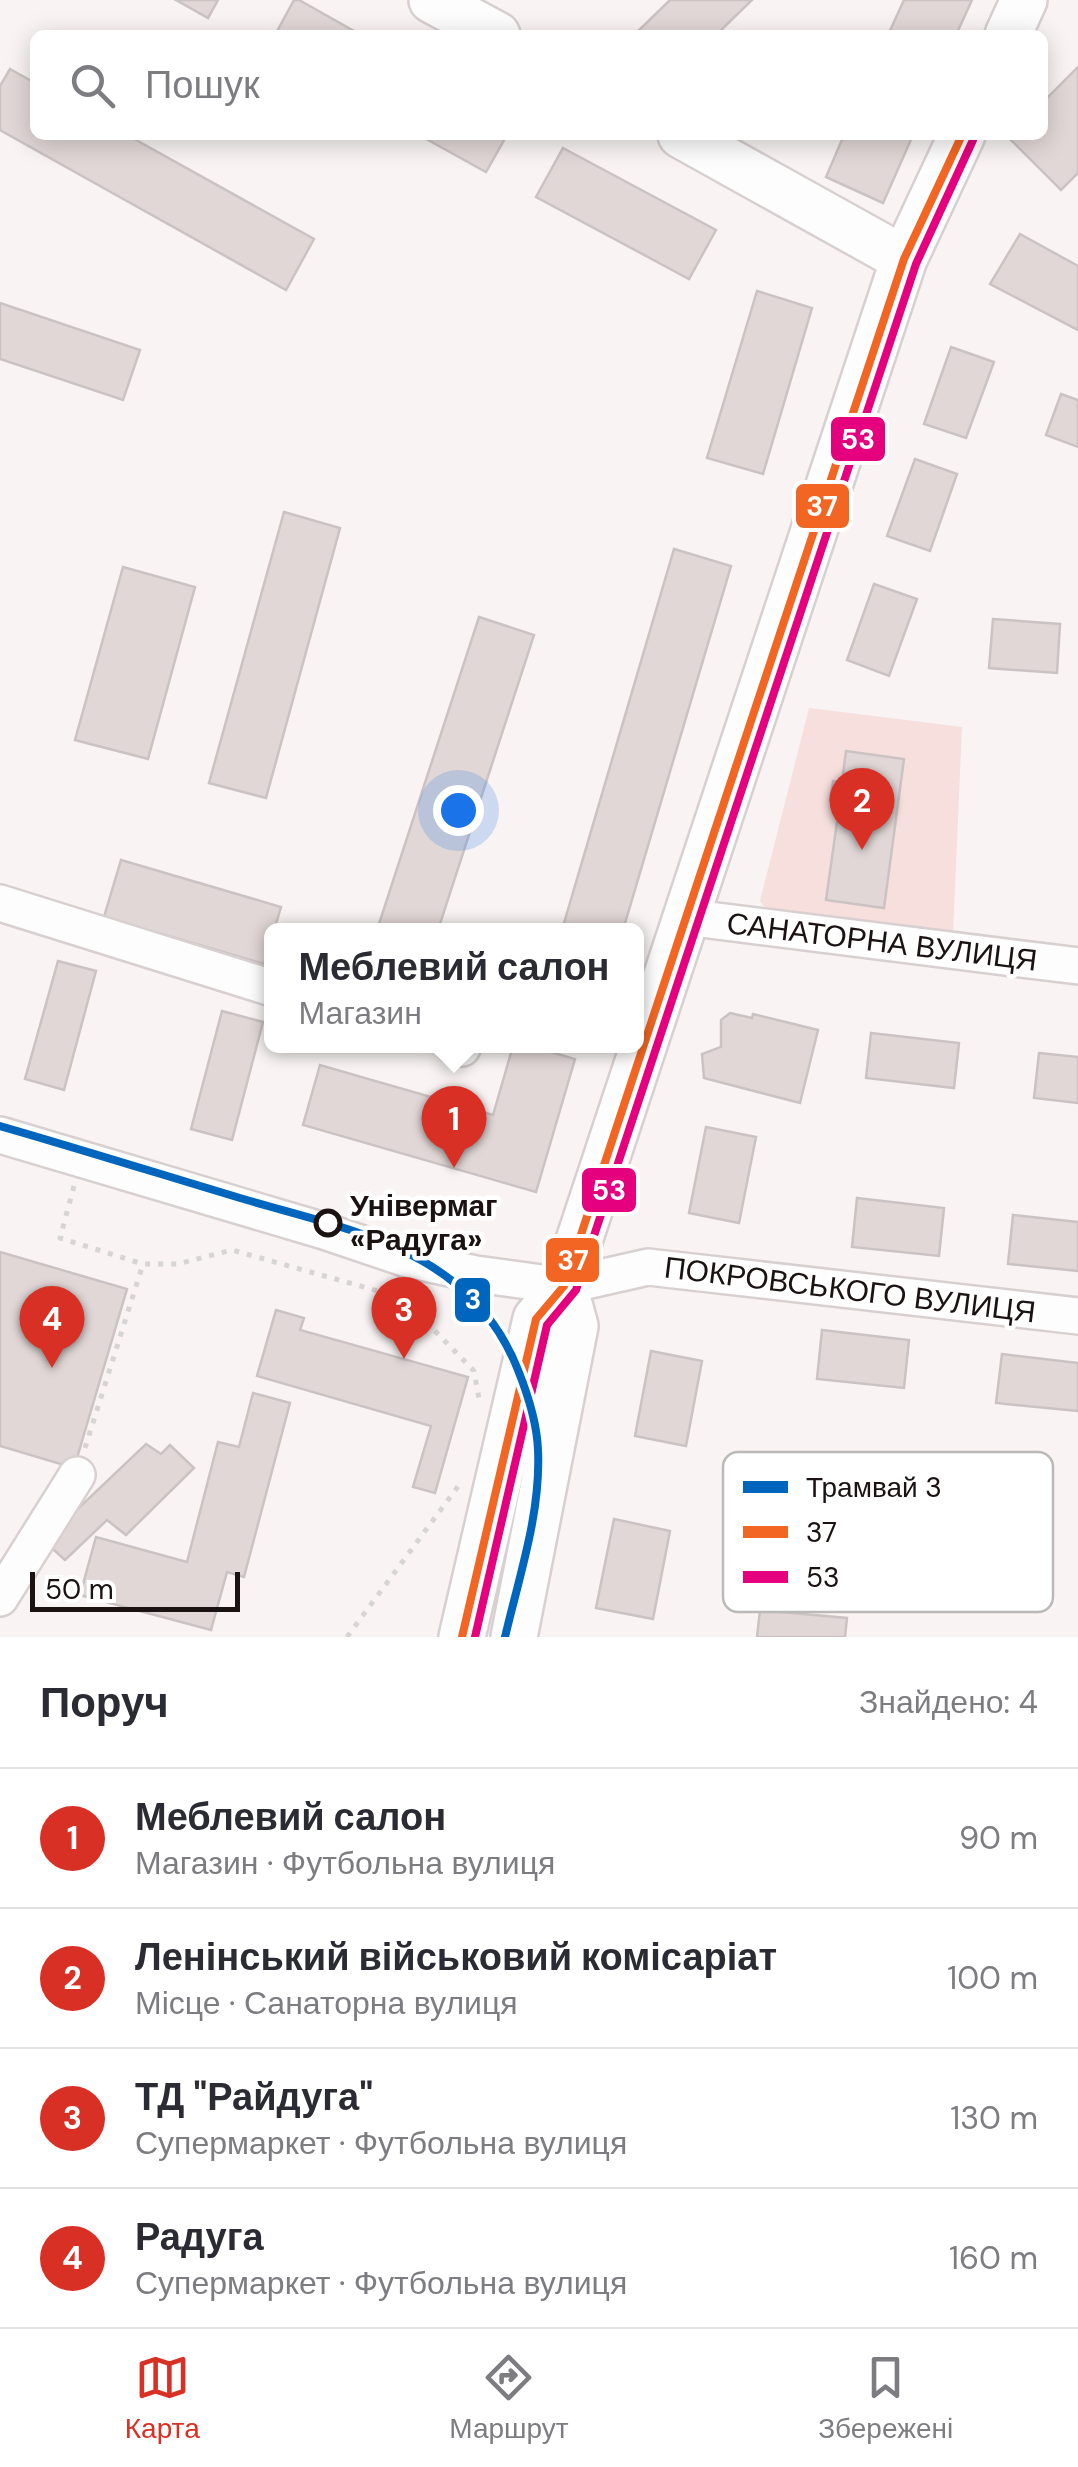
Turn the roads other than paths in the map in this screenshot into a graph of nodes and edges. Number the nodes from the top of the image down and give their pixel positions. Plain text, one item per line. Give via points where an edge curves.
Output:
1 (432, 0) edge
2 (1024, 0) edge
3 (488, 30) edge
4 (1010, 30) edge
5 (690, 140) edge
6 (960, 140) edge
7 (904, 258) junction
8 (0, 904) edge
9 (685, 918) junction
10 (1078, 966) edge
11 (264, 986) edge
12 (644, 1030) edge
13 (636, 1053) edge
14 (0, 1135) edge
15 (564, 1286) junction
16 (1078, 1316) edge
17 (77, 1475) road end
18 (0, 1598) edge
19 (462, 1637) edge
20 (514, 1637) edge

1 - 3 main road
2 - 4 main road
5 - 7 main road
6 - 7 main road
7 - 9 main road
8 - 11 street
9 - 10 street, САНАТОРНА ВУЛИЦЯ
9 - 12 main road
13 - 15 main road
14 - 15 street via 407,1259
15 - 16 street, ПОКРОВСЬКОГО ВУЛИЦЯ via 648,1266
15 - 19 main road via 536,1319
15 - 20 main road via 574,1326
17 - 18 street

